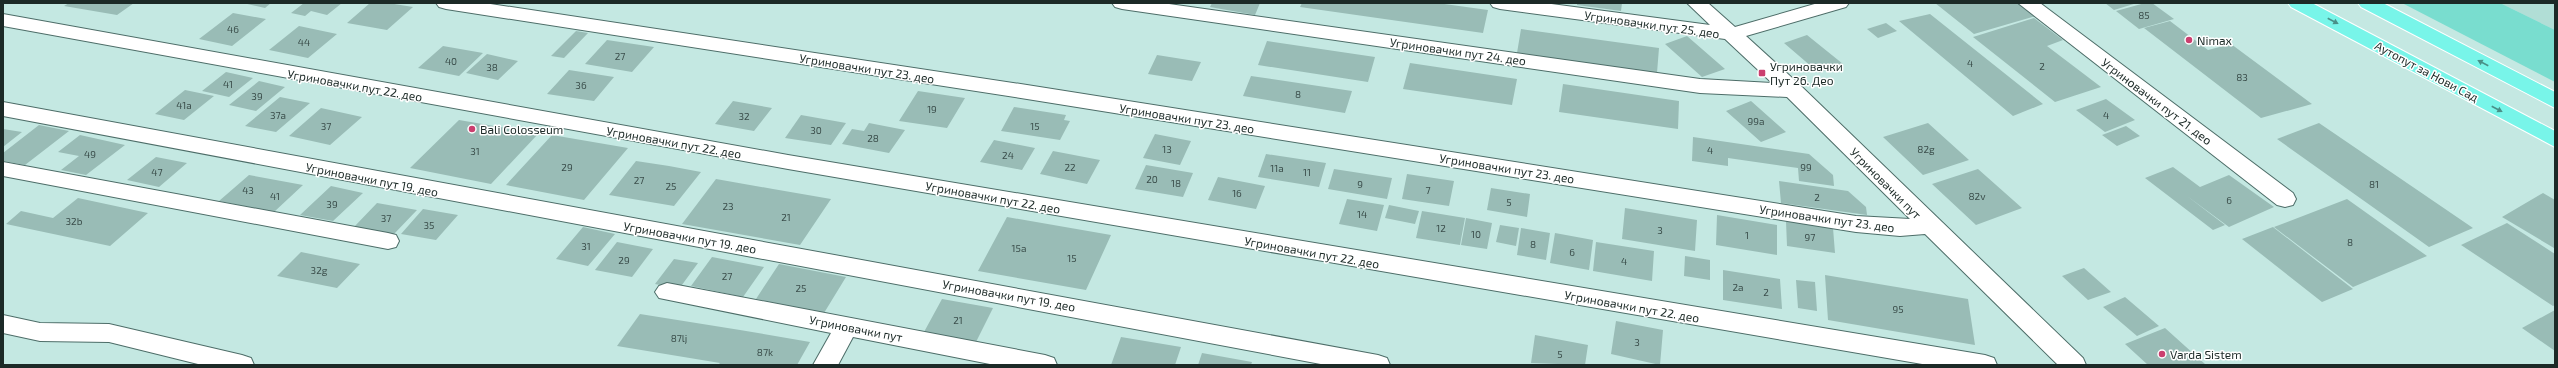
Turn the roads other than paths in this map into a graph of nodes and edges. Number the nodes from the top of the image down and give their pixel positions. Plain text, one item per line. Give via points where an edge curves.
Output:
1 (446, 3) edge
2 (1122, 3) edge
3 (1500, 3) edge
4 (1697, 3) edge
5 (1839, 3) edge
6 (2028, 3) edge
7 (2298, 3) edge
8 (2368, 3) edge
9 (3, 20) edge
10 (1733, 34) junction
11 (1794, 91) junction
12 (2555, 101) edge
13 (3, 109) edge
14 (2555, 140) edge
15 (3, 169) edge
16 (2285, 199) dead end
17 (1929, 225) junction
18 (388, 240) dead end
19 (666, 292) dead end
20 (3, 324) edge
21 (847, 326) junction
22 (242, 365) edge
23 (825, 365) edge
24 (1045, 365) edge
25 (1378, 365) edge
26 (1985, 365) edge
27 (2074, 365) edge

1 - 17 street, Угриновачки пут 23. део via 1813,217 1894,228 1911,229
2 - 11 street, Угриновачки пут 24. део via 1700,86
3 - 10 street, Угриновачки пут 25. део
4 - 10 street, Угриновачки пут
5 - 10 street
6 - 16 street, Угриновачки пут 21. део
7 -> 14 main road, Аутопут за Нови Сад
12 -> 8 main road
9 - 26 street, Угриновачки пут 22. део via 788,162
10 - 11 street, Угриновачки пут
11 - 17 street, Угриновачки пут
13 - 25 street, Угриновачки пут 19. део
15 - 18 street
17 - 27 street, Угриновачки пут
19 - 21 street, Угриновачки пут
20 - 22 street via 40,332 109,333
21 - 23 street
21 - 24 street, Угриновачки пут

